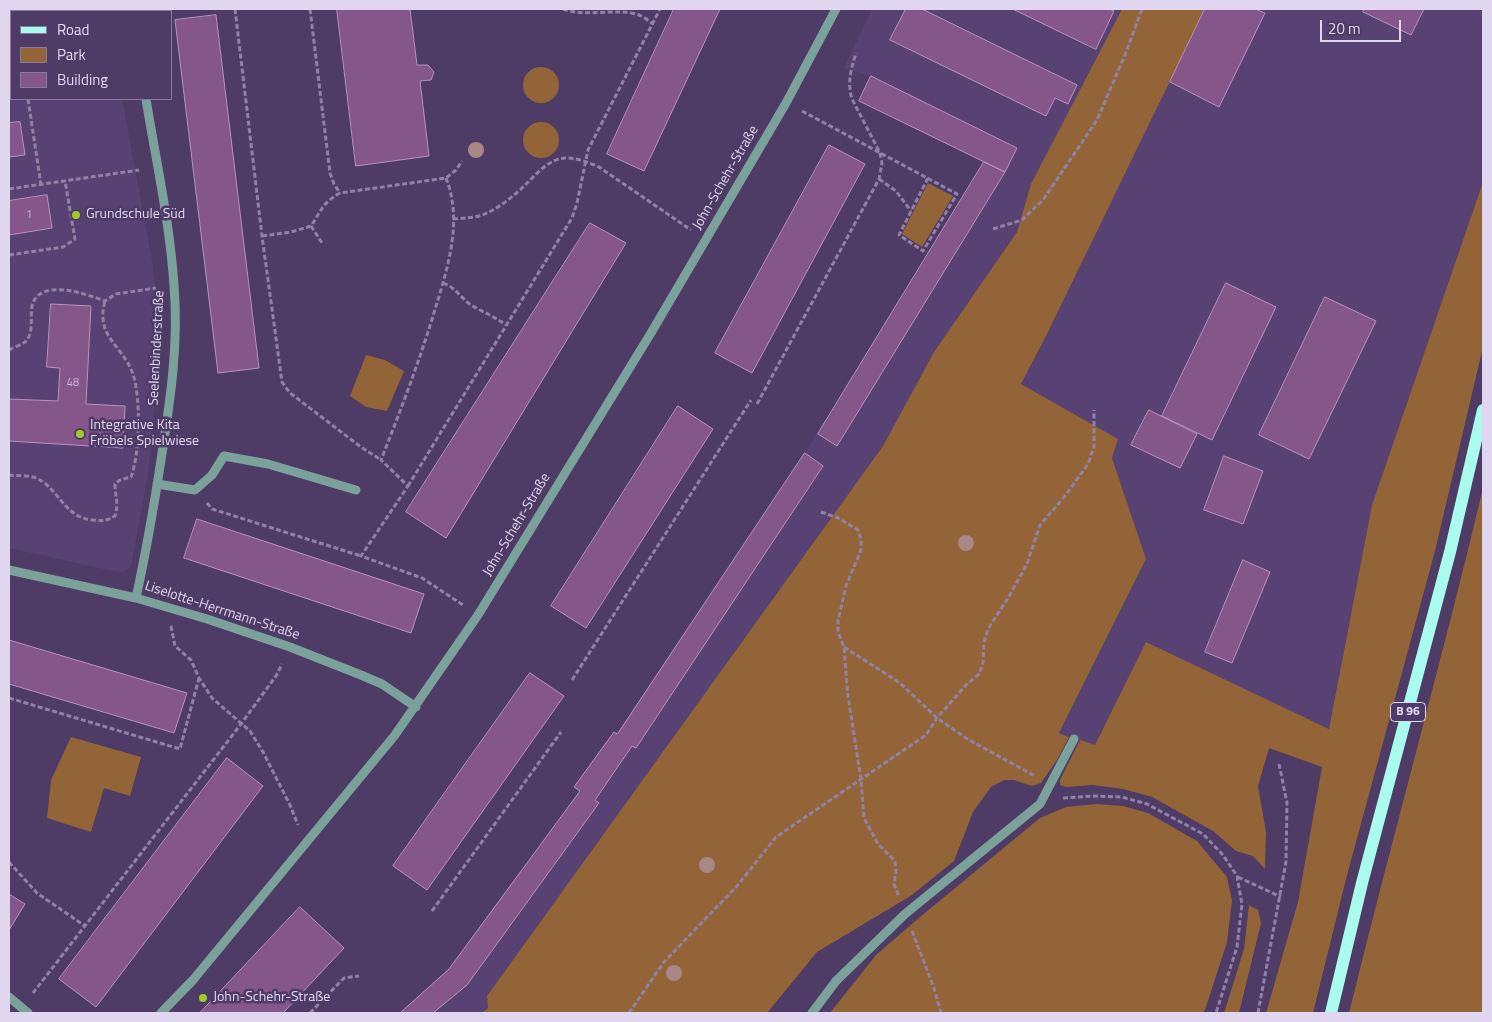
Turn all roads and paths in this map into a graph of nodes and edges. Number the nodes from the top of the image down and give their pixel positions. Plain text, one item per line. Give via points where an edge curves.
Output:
1 (235, 9) edge
2 (310, 9) edge
3 (563, 9) edge
4 (660, 9) edge
5 (836, 9) edge
6 (1142, 9) edge
7 (653, 24) junction
8 (856, 53) dead end
9 (28, 100) edge
10 (146, 100) edge
11 (786, 103) junction
12 (880, 153) junction
13 (462, 161) dead end
14 (586, 162) junction
15 (157, 166) junction
16 (446, 178) junction
17 (928, 178) junction
18 (879, 179) junction
19 (65, 181) junction
20 (41, 185) junction
21 (9, 189) edge
22 (340, 193) junction
23 (911, 211) junction
24 (453, 219) junction
25 (311, 226) junction
26 (993, 229) dead end
27 (262, 236) junction
28 (706, 240) junction
29 (322, 243) dead end
30 (9, 255) edge
31 (443, 283) junction
32 (174, 287) junction
33 (105, 301) junction
34 (506, 325) junction
35 (9, 350) edge
36 (750, 400) dead end
37 (757, 404) dead end
38 (1094, 410) dead end
39 (1483, 410) edge
40 (381, 460) junction
41 (9, 475) edge
42 (157, 484) junction
43 (408, 486) junction
44 (195, 490) junction
45 (356, 490) dead end
46 (821, 512) dead end
47 (361, 556) junction
48 (9, 570) edge
49 (136, 598) junction
50 (167, 606) junction
51 (478, 615) junction
52 (290, 647) junction
53 (844, 647) junction
54 (199, 678) junction
55 (572, 680) dead end
56 (9, 698) edge
57 (416, 707) junction
58 (937, 718) junction
59 (241, 724) junction
60 (561, 732) dead end
61 (1074, 738) dead end
62 (1279, 764) dead end
63 (861, 779) junction
64 (1051, 785) junction
65 (1040, 804) junction
66 (305, 844) junction
67 (9, 862) edge
68 (1237, 876) junction
69 (1281, 897) junction
70 (432, 911) dead end
71 (905, 914) junction
72 (85, 926) junction
73 (359, 976) dead end
74 (9, 998) edge
75 (21, 1006) junction
76 (28, 1013) edge
77 (161, 1013) edge
78 (310, 1013) edge
79 (629, 1013) edge
80 (812, 1013) edge
81 (941, 1013) edge
82 (1216, 1013) edge
83 (1258, 1013) edge
84 (1331, 1013) edge

1 - 27 path
2 - 22 path via 330,173
3 - 7 path via 585,13 630,13
4 - 7 path
5 - 11 street, John-Schehr-Straße
6 - 26 path via 1097,120 1043,200 1022,220
7 - 14 path via 588,150
8 - 12 path via 850,75 850,92
9 - 20 path
10 - 15 street, Seelenbinderstraße
11 - 12 path
11 - 28 street, John-Schehr-Straße
12 - 17 path
12 - 18 path
13 - 16 path
14 - 24 path via 563,158 538,172 487,214
14 - 28 path
14 - 34 path via 572,218
15 - 19 path
15 - 32 street, Seelenbinderstraße
16 - 22 path
16 - 24 path
17 - 23 path
17 - 23 path via 957,194 922,251 899,235
18 - 23 path via 896,191
18 - 37 path
19 - 20 path
19 - 30 path via 75,239 63,247
20 - 21 path
22 - 25 path via 320,209
24 - 31 path via 452,245
25 - 27 path
25 - 29 path
27 - 40 path via 282,382 290,393
28 - 51 street, John-Schehr-Straße
31 - 34 path
31 - 40 path via 420,359
32 - 33 path via 116,294
32 - 42 street, Seelenbinderstraße via 172,384
33 - 35 path via 69,291 48,290 38,295 32,305 26,340
33 - 41 path via 102,312 105,332 121,351 133,374 137,397 136,465 130,477 115,484 116,516 106,521 84,519 67,508 48,486 35,477
34 - 43 path
36 - 55 path
38 - 58 path via 1094,447 1088,464 1040,525 1027,564 988,629 979,674
39 - 84 main road, B 96 via 1450,552
40 - 43 path
42 - 44 street
42 - 49 street, Seelenbinderstraße
43 - 47 path
44 - 45 street via 212,475 224,456 268,464
44 - 47 path via 212,509
46 - 53 path via 858,530 861,540 861,550 846,586 838,622
47 - 51 path via 422,578
48 - 49 street, Liselotte-Herrmann-Straße
49 - 50 street, Liselotte-Herrmann-Straße
50 - 52 street, Liselotte-Herrmann-Straße
50 - 54 path via 175,646 190,660
51 - 57 street, John-Schehr-Straße
52 - 57 street, Liselotte-Herrmann-Straße via 382,684
52 - 59 path via 276,676
53 - 58 path via 900,683
53 - 63 path
54 - 56 path via 180,749
54 - 59 path via 212,698
57 - 66 street, John-Schehr-Straße
58 - 63 path via 926,735
58 - 64 path via 969,740
59 - 66 path via 250,731 264,752
59 - 72 path
60 - 70 path
61 - 64 street
62 - 69 path via 1287,803 1286,862
63 - 71 path via 864,818 878,844 895,861 894,884
63 - 79 path via 776,837 737,886 664,962
64 - 65 street
65 - 68 path via 1064,797 1095,796 1122,797 1147,804 1203,834
65 - 71 street
66 - 77 street, John-Schehr-Straße via 193,980
67 - 72 path via 38,893
68 - 69 path
68 - 82 path via 1242,904 1236,947
69 - 83 path
71 - 80 street via 836,981
71 - 81 path
72 - 75 path
73 - 78 path via 344,978
74 - 75 street
75 - 76 street

